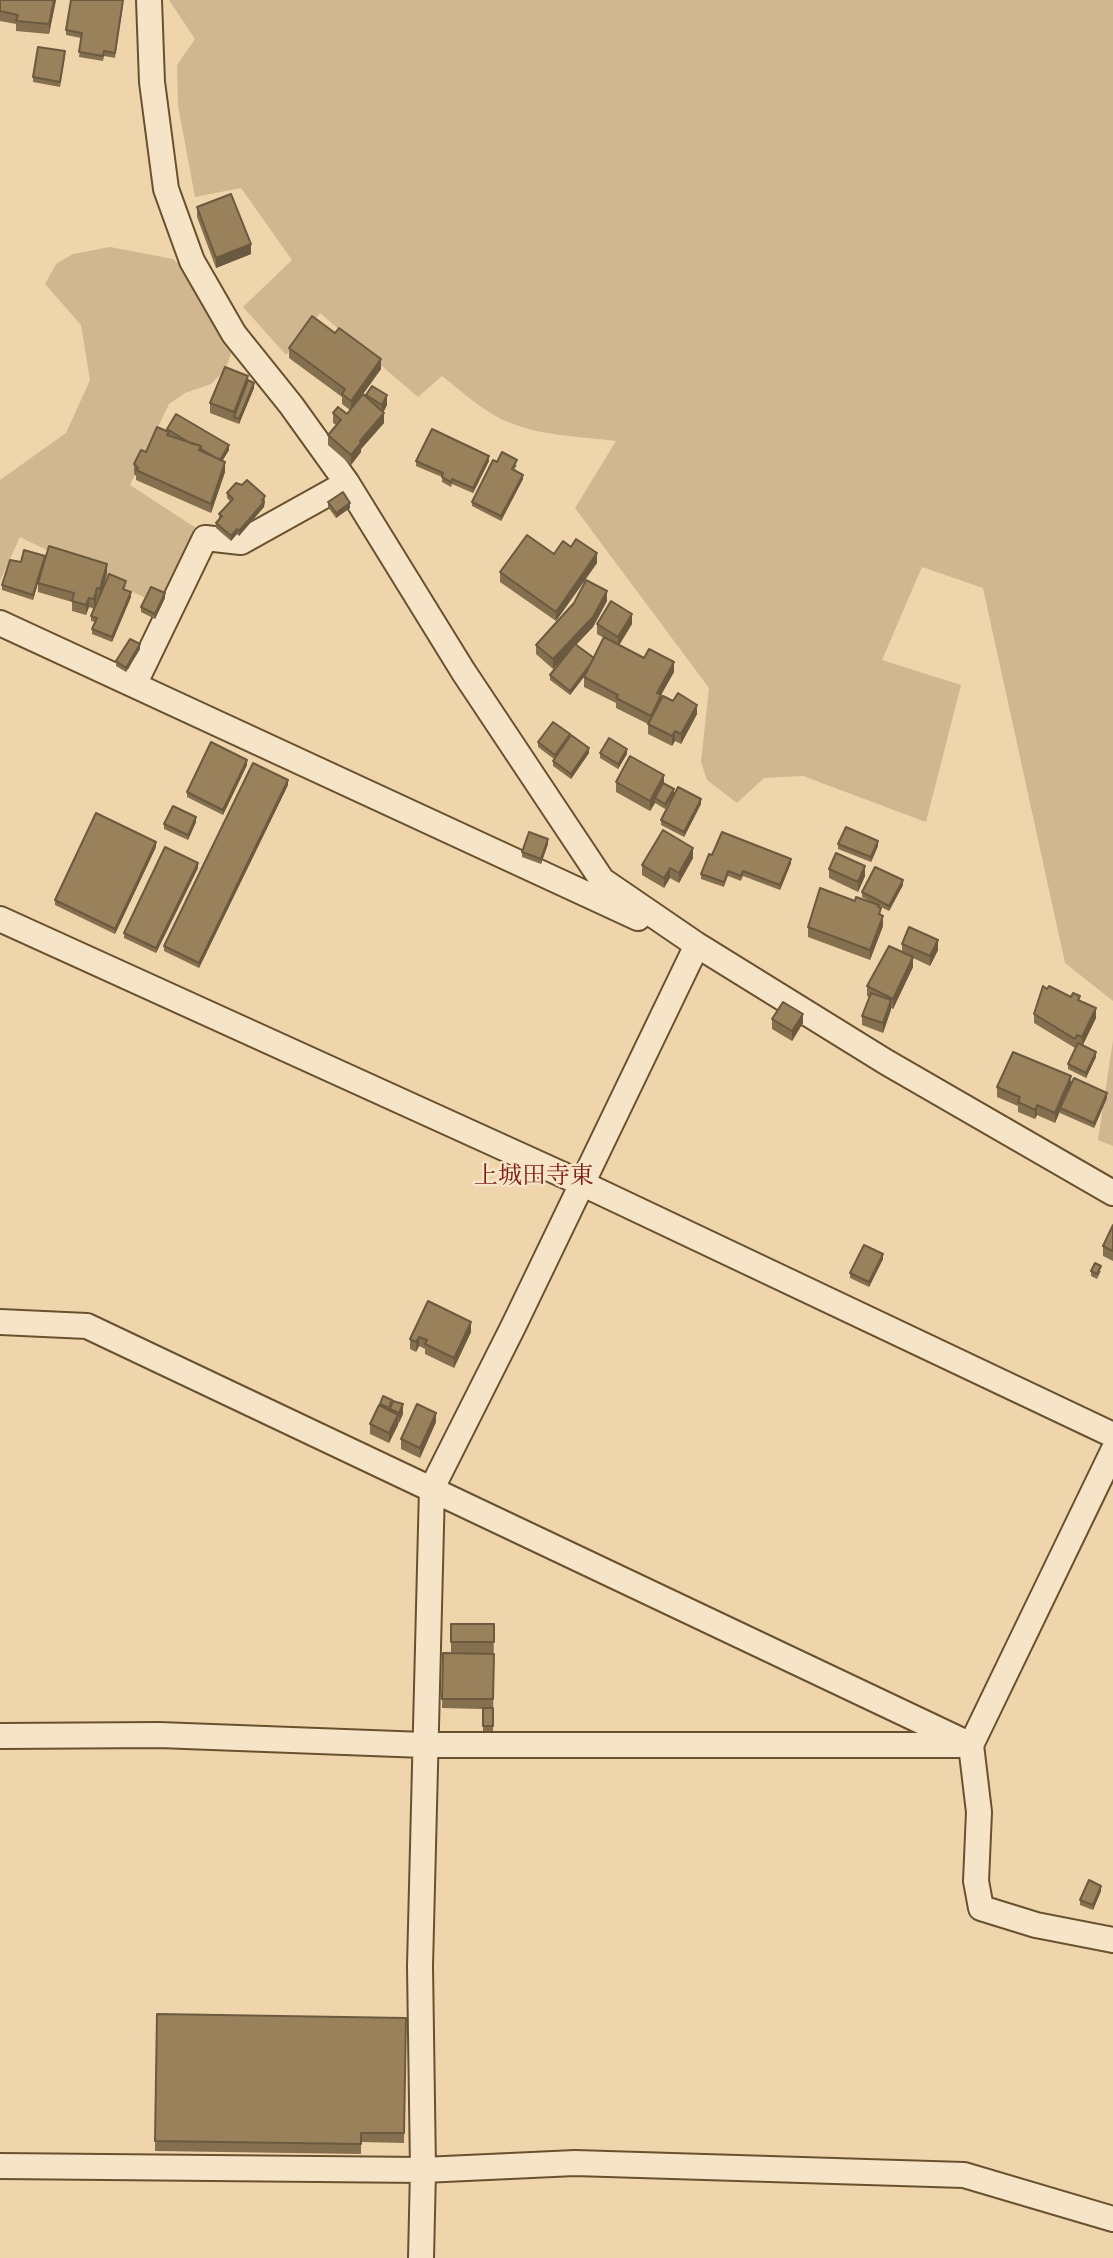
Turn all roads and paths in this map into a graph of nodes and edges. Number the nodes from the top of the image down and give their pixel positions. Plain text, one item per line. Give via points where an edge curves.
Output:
1 (149, 0) edge
2 (346, 483) junction
3 (0, 623) edge
4 (134, 685) junction
5 (0, 919) edge
6 (697, 945) junction
7 (581, 1183) junction
8 (1113, 1193) edge
9 (0, 1322) edge
10 (1113, 1435) edge
11 (1113, 1451) edge
12 (432, 1488) junction
13 (0, 1736) edge
14 (424, 1745) junction
15 (971, 1745) junction
16 (1113, 1940) edge
17 (0, 2166) edge
18 (423, 2170) junction
19 (1113, 2219) edge
20 (421, 2258) edge

1 - 2 street via 152,82 166,188 192,261 234,334
2 - 4 street via 241,542 205,537
2 - 6 street via 463,671 602,880
3 - 4 street
4 - 6 street
5 - 7 street
6 - 7 street
6 - 8 street via 886,1062
7 - 10 street
7 - 12 street
9 - 12 street via 88,1326
11 - 15 street
12 - 14 street
12 - 15 street
13 - 14 street via 159,1735
14 - 15 street
14 - 18 street
15 - 16 street via 979,1812 976,1881 981,1908 1035,1925
17 - 18 street
18 - 19 street via 575,2163 964,2175
18 - 20 street

